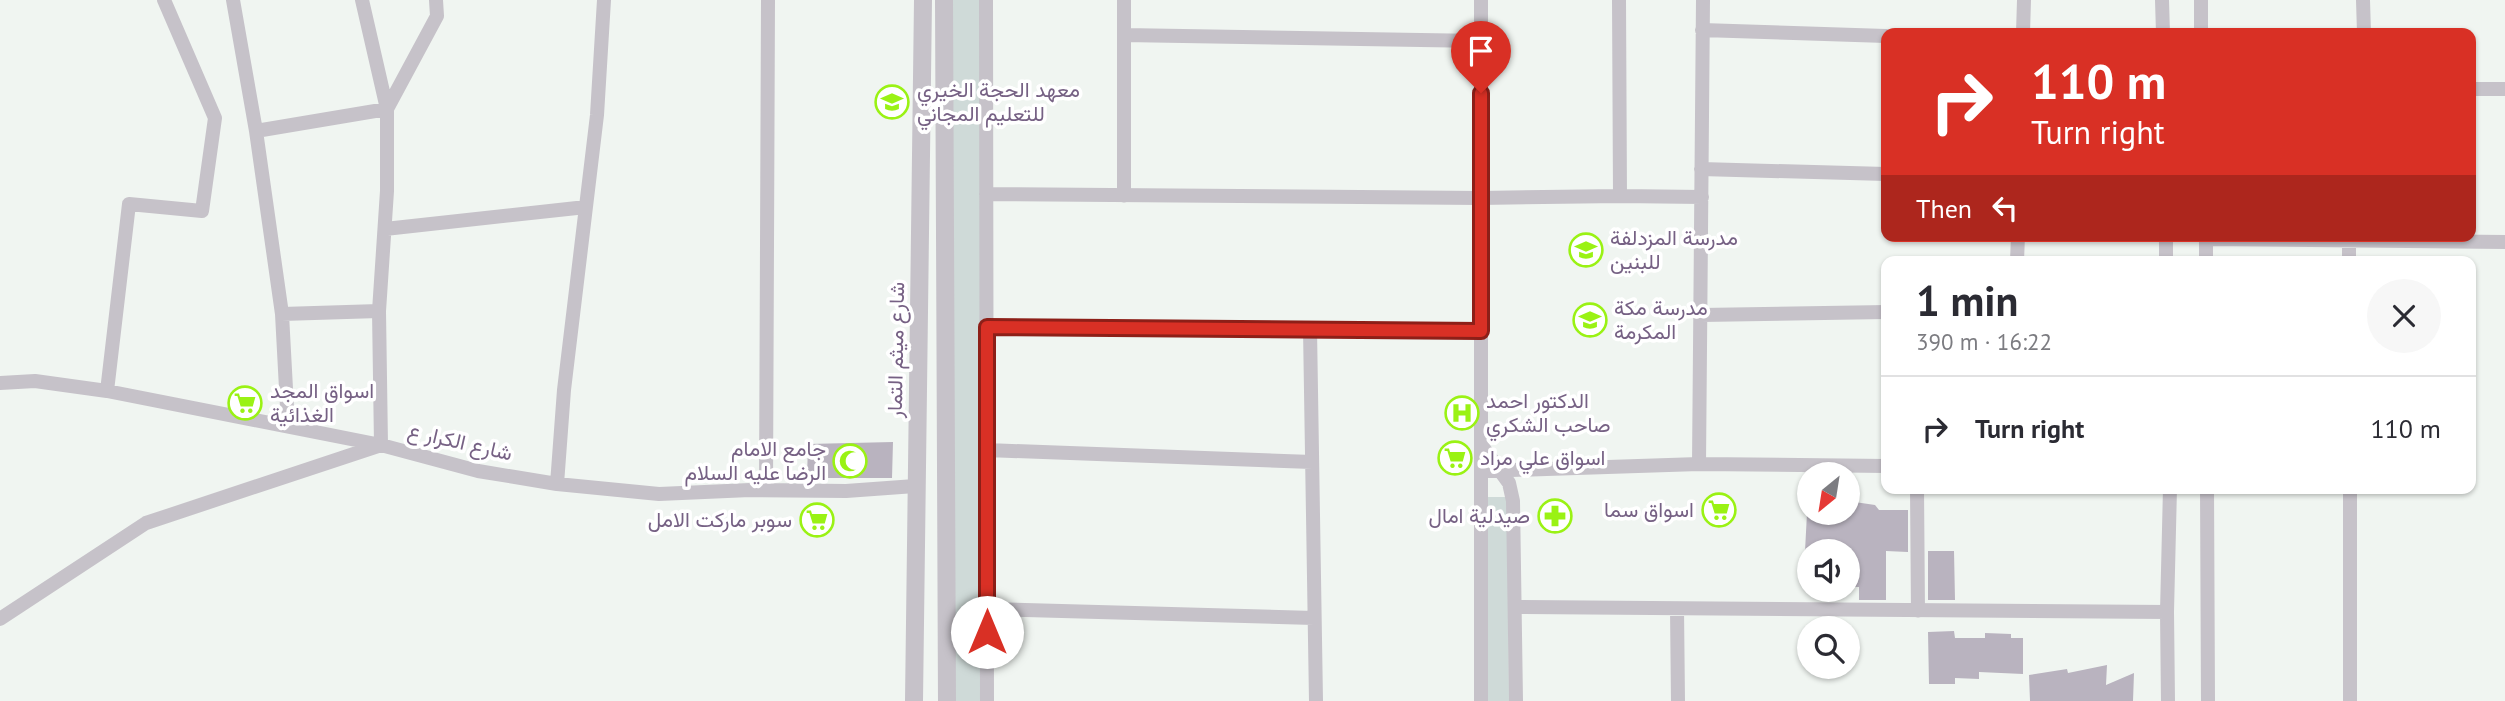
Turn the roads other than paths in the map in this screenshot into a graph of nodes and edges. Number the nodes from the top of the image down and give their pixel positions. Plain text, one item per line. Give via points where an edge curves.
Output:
1 (164, 0) edge
2 (233, 0) edge
3 (362, 0) edge
4 (436, 0) edge
5 (604, 0) edge
6 (768, 0) edge
7 (923, 0) edge
8 (944, 0) edge
9 (986, 0) edge
10 (1124, 0) edge
11 (1481, 0) edge
12 (1619, 0) edge
13 (1703, 0) edge
14 (2024, 0) edge
15 (2162, 0) edge
16 (2201, 0) edge
17 (2363, 0) edge
18 (2023, 28) edge
19 (2163, 28) edge
20 (2201, 28) edge
21 (2364, 28) edge
22 (1702, 30) junction
23 (1124, 34) junction
24 (1881, 36) edge
25 (1481, 41) junction
26 (2476, 89) edge
27 (2505, 89) edge
28 (387, 109) junction
29 (256, 131) junction
30 (1702, 169) junction
31 (1881, 174) edge
32 (986, 194) junction
33 (1124, 196) junction
34 (1620, 196) junction
35 (1702, 197) junction
36 (1480, 198) junction
37 (586, 207) junction
38 (385, 229) junction
39 (2476, 242) edge
40 (2505, 242) edge
41 (379, 312) junction
42 (1881, 312) edge
43 (282, 314) junction
44 (1701, 315) junction
45 (987, 327) junction
46 (1310, 328) junction
47 (1481, 331) junction
48 (0, 383) edge
49 (107, 391) junction
50 (288, 426) junction
51 (381, 445) junction
52 (1482, 446) junction
53 (987, 450) junction
54 (1312, 462) junction
55 (1699, 464) junction
56 (1881, 466) edge
57 (1482, 471) junction
58 (1502, 471) junction
59 (557, 484) junction
60 (915, 486) junction
61 (766, 489) junction
62 (1917, 494) edge
63 (2170, 494) edge
64 (2207, 494) edge
65 (2350, 494) edge
66 (1515, 607) junction
67 (987, 609) junction
68 (1677, 610) junction
69 (1918, 611) junction
70 (2167, 612) junction
71 (1314, 618) junction
72 (0, 619) edge
73 (914, 701) edge
74 (947, 701) edge
75 (987, 701) edge
76 (1315, 701) edge
77 (1480, 701) edge
78 (1516, 701) edge
79 (1678, 701) edge
80 (2168, 701) edge
81 (2208, 701) edge
82 (2350, 701) edge

1 - 49 street via 215,118 202,211 129,204
2 - 29 street
3 - 28 street
4 - 28 street via 437,16
5 - 37 street
6 - 61 street
7 - 60 street, شارع ميثم التمار
8 - 74 street
9 - 32 street
10 - 23 street
11 - 25 street
12 - 34 street
13 - 22 street
14 - 18 street
15 - 19 street
16 - 20 street
17 - 21 street
22 - 24 street
22 - 30 street
23 - 25 street
23 - 33 street
25 - 36 street
26 - 27 street
28 - 29 street
28 - 38 street
29 - 43 street
30 - 31 street
30 - 35 street
32 - 33 street
32 - 45 street
33 - 36 street
34 - 35 street
34 - 36 street
35 - 44 street
36 - 47 street
37 - 38 street
37 - 59 street
38 - 41 street
39 - 40 street
41 - 43 street
41 - 51 street
42 - 44 street
43 - 50 street
44 - 55 street
45 - 46 street
45 - 53 street
46 - 47 street
46 - 54 street
47 - 52 street
48 - 49 street, شارع الكرار ع via 35,380
49 - 50 street, شارع الكرار ع
50 - 51 street, شارع الكرار ع
51 - 59 street, شارع الكرار ع via 478,471
51 - 72 street via 146,523
52 - 57 street
52 - 58 street
53 - 54 street
53 - 67 street
54 - 71 street
55 - 56 street
55 - 58 street
57 - 58 street
57 - 77 street
58 - 66 street via 1513,501
59 - 61 street, شارع الكرار ع via 659,494
60 - 61 street, شارع الكرار ع via 846,491
60 - 73 street, شارع ميثم التمار
62 - 69 street
63 - 70 street
64 - 81 street
65 - 82 street
66 - 68 street
66 - 78 street
67 - 71 street
67 - 75 street
68 - 69 street
68 - 79 street
69 - 70 street
70 - 80 street
71 - 76 street

